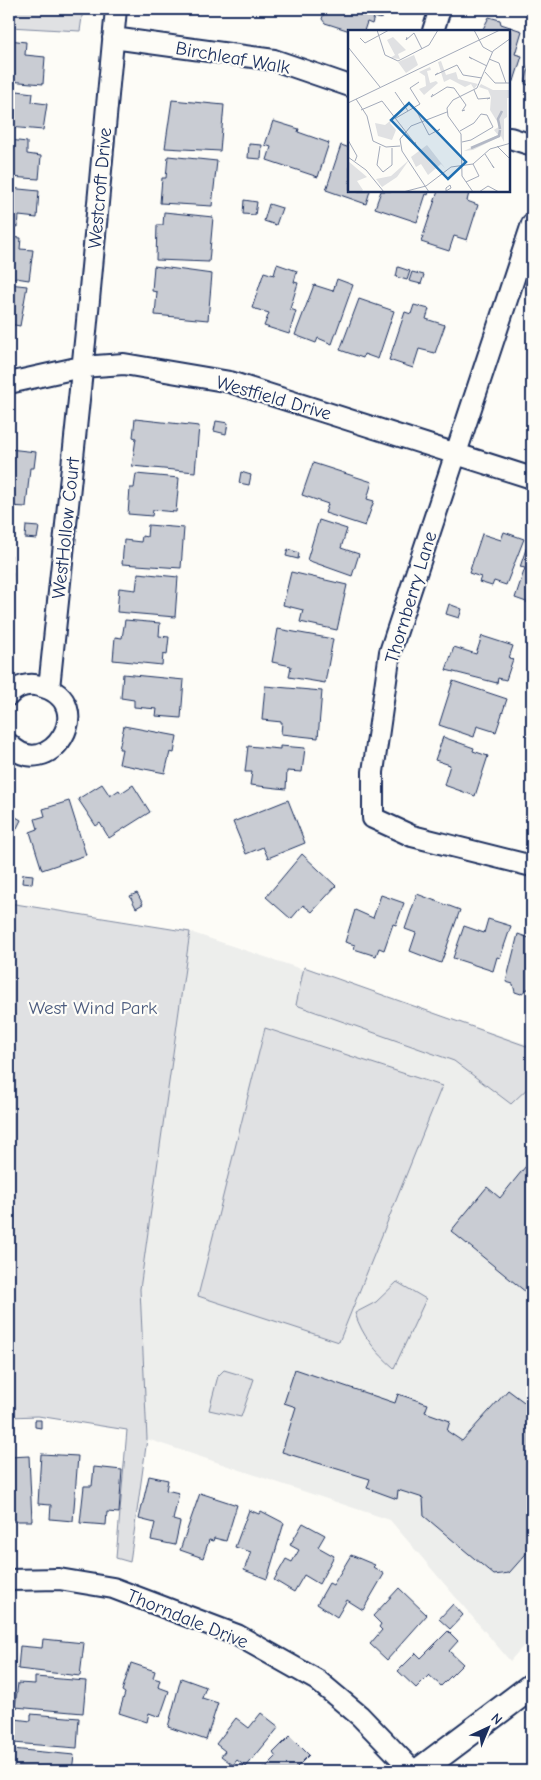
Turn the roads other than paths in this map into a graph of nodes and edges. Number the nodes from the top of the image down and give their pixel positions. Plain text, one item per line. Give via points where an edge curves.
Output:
1 (116, 9) edge
2 (440, 9) edge
3 (433, 30) edge
4 (113, 38) junction
5 (348, 85) edge
6 (511, 138) edge
7 (532, 145) edge
8 (532, 224) edge
9 (81, 367) junction
10 (9, 383) edge
11 (455, 452) junction
12 (532, 478) edge
13 (49, 688) junction
14 (9, 695) edge
15 (9, 744) edge
16 (532, 866) edge
17 (9, 1580) edge
18 (532, 1686) edge
19 (414, 1771) edge
20 (419, 1771) edge

1 - 4 street, Westcroft Drive
2 - 3 street
4 - 5 street, Birchleaf Walk via 274,60
4 - 9 street, Westcroft Drive
6 - 7 street
8 - 11 street, Thornberry Lane
9 - 10 street, Westfield Drive
9 - 11 street, Westfield Drive via 124,364 230,382
9 - 13 street, WestHollow Court
11 - 12 street, Westfield Drive
11 - 16 street, Thornberry Lane via 390,652 373,772 373,818 412,836
13 - 14 street via 35,684 22,686
13 - 15 street via 62,700 67,711 69,723 64,737 42,754 26,754
17 - 19 street, Thorndale Drive via 60,1579 114,1588 237,1635 317,1680 360,1716
18 - 20 street

